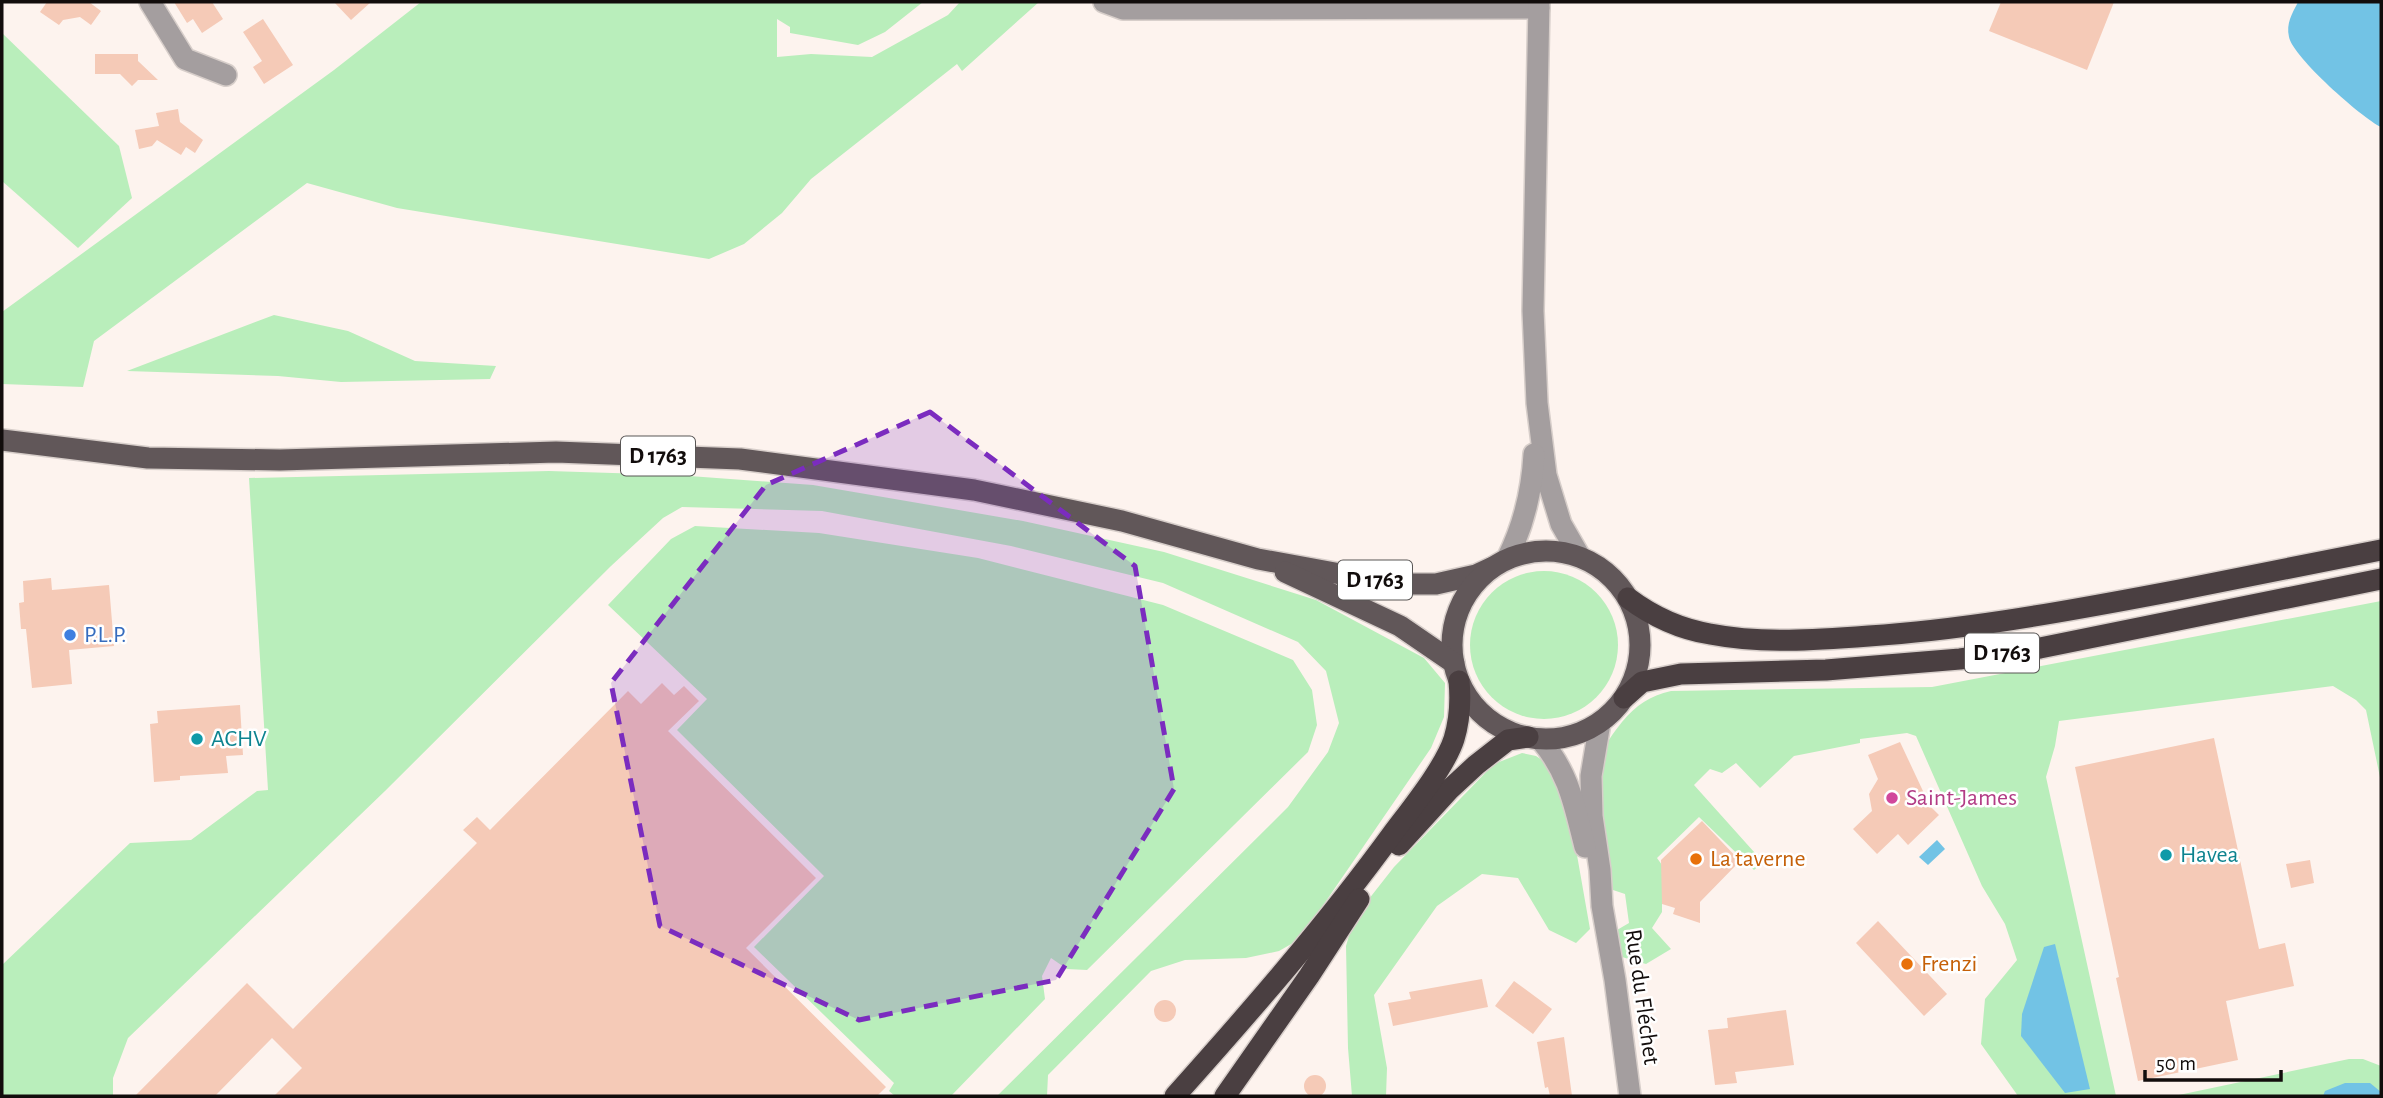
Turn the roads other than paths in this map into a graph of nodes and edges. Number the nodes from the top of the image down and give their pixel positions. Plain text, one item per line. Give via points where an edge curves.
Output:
1 (150, 2) edge
2 (1104, 2) edge
3 (1539, 5) edge
4 (226, 75) dead end
5 (1537, 403) junction
6 (2, 440) edge
7 (47, 446) junction
8 (2, 450) edge
9 (2381, 550) edge
10 (1580, 557) junction
11 (1258, 559) junction
12 (1499, 564) junction
13 (2381, 579) edge
14 (1628, 598) junction
15 (1457, 672) junction
16 (1624, 698) junction
17 (1600, 723) junction
18 (1534, 738) junction
19 (1602, 906) junction
20 (1175, 1096) edge
21 (1225, 1096) edge
22 (1630, 1096) edge

1 - 4 street via 185,59
2 - 3 street via 1123,9
3 - 5 street via 1533,311
5 - 10 street via 1546,475 1561,524
5 - 12 street via 1533,475 1524,521
6 - 7 main road, D 1763
7 - 8 main road, D 1763
7 - 11 main road, D 1763 via 148,458 280,460 556,452 740,460 974,489 1122,520
9 - 14 highway, D 1763 via 2049,614 1856,637 1776,640 1708,634 1667,621
10 - 12 main road via 1556,551 1531,552
10 - 14 main road via 1615,580
11 - 12 main road, D 1763 via 1395,584 1436,583 1476,575
11 - 15 main road, D 1763 via 1400,625
12 - 15 main road via 1472,587 1458,610 1452,637
13 - 16 highway, D 1763 via 2039,648 1826,670 1681,674 1642,682
14 - 16 main road via 1640,648 1636,674
15 - 18 main road via 1471,701 1487,718 1506,730
15 - 20 highway via 1461,710 1453,742 1419,798 1361,878
16 - 17 main road
17 - 18 main road via 1564,737
17 - 19 street, Rue du Fléchet via 1591,776
18 - 19 street, Rue du Fléchet via 1555,756 1567,779
18 - 21 highway via 1507,740 1450,789 1396,848
19 - 22 street, Rue du Fléchet

